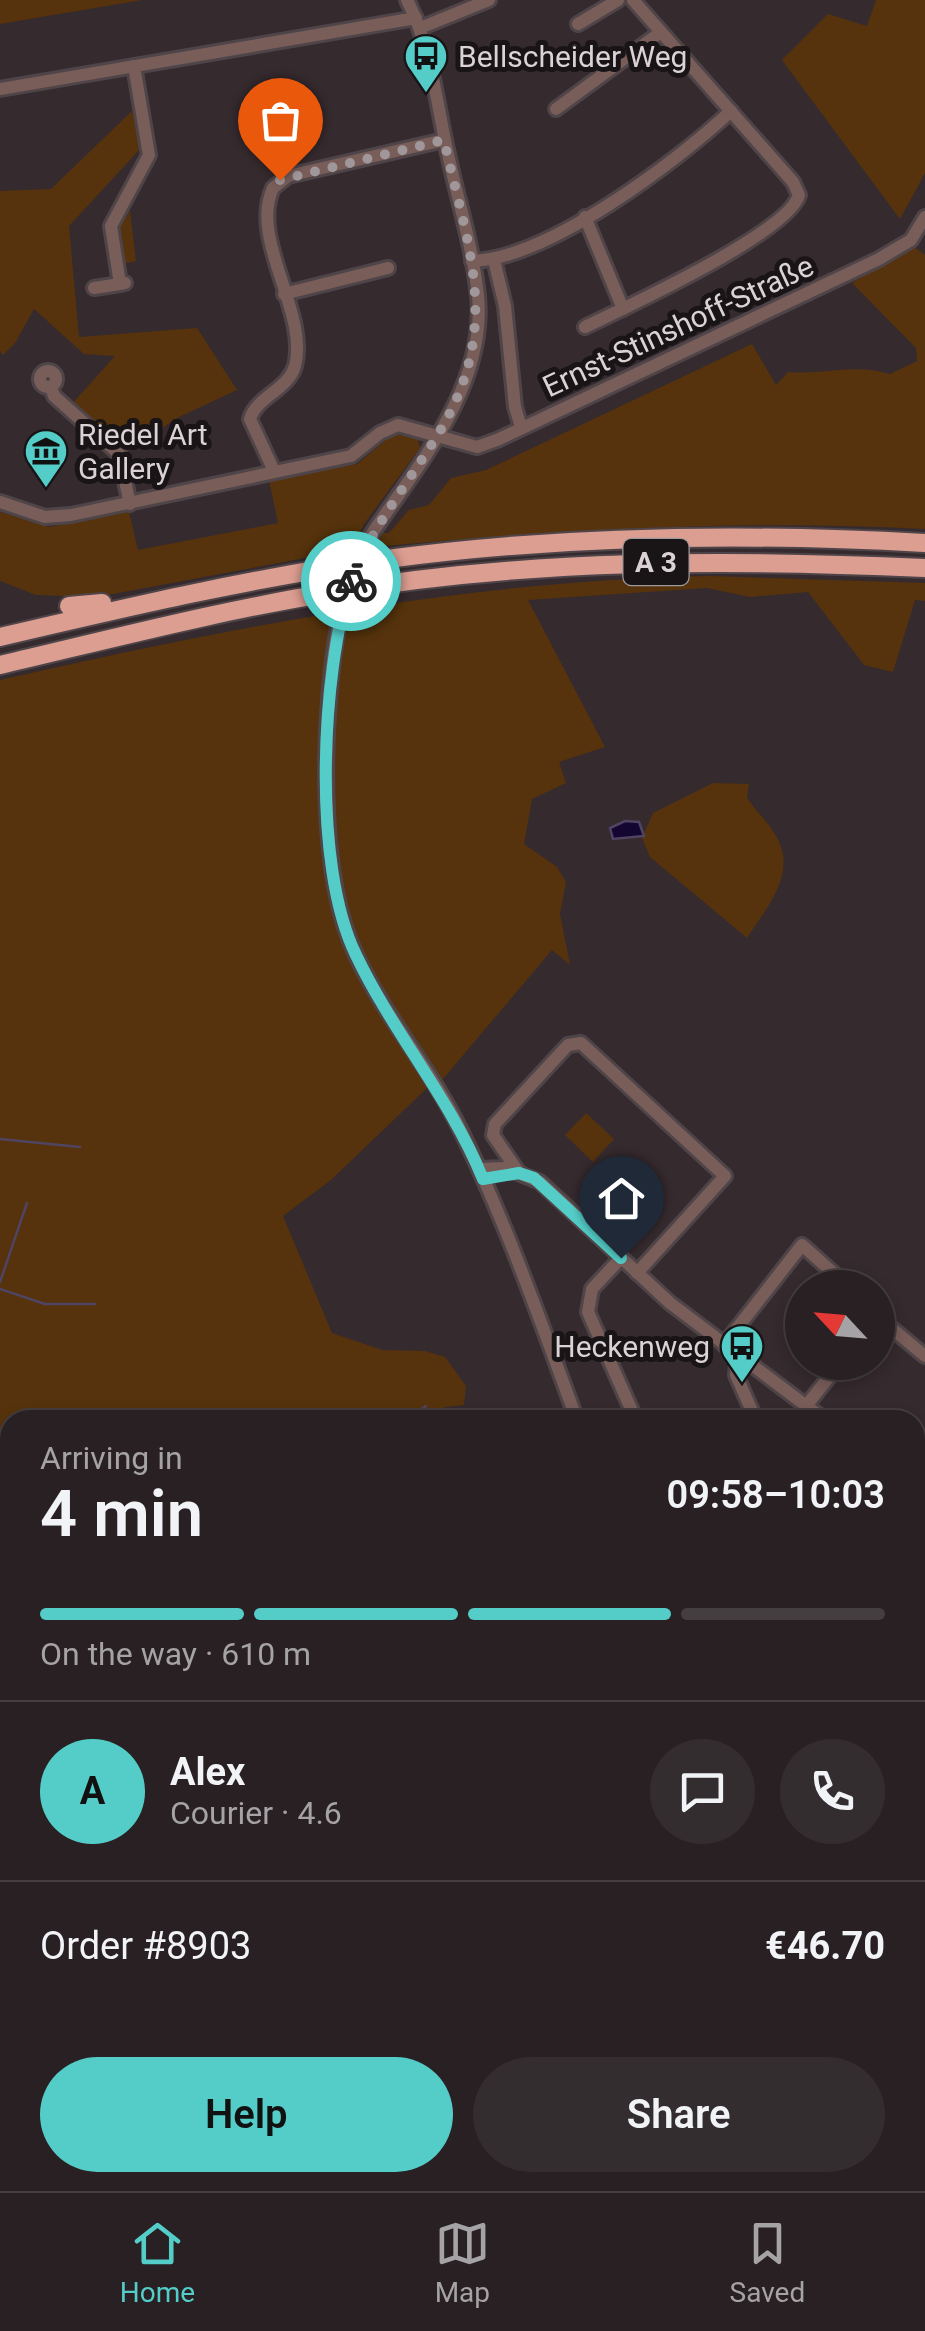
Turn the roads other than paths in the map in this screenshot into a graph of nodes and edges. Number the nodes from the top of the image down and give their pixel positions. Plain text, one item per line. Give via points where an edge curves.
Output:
1 (407, 0) edge
2 (488, 0) edge
3 (618, 0) edge
4 (633, 0) edge
5 (418, 23) junction
6 (578, 24) dead end
7 (661, 32) junction
8 (134, 66) junction
9 (0, 90) edge
10 (556, 109) dead end
11 (730, 111) junction
12 (444, 140) junction
13 (586, 216) junction
14 (925, 217) edge
15 (472, 260) junction
16 (494, 260) junction
17 (388, 268) dead end
18 (94, 288) dead end
19 (284, 294) junction
20 (623, 308) junction
21 (585, 327) dead end
22 (51, 386) dead end
23 (521, 427) junction
24 (438, 436) junction
25 (274, 471) junction
26 (0, 502) edge
27 (130, 504) junction
28 (925, 543) edge
29 (925, 568) edge
30 (163, 599) junction
31 (69, 606) dead end
32 (0, 636) edge
33 (0, 664) edge
34 (519, 1173) junction
35 (481, 1174) junction
36 (621, 1258) junction
37 (830, 1270) edge
38 (637, 1273) junction
39 (895, 1330) edge
40 (724, 1345) junction
41 (738, 1355) junction
42 (925, 1356) edge
43 (827, 1380) edge
44 (806, 1406) junction
45 (573, 1410) edge
46 (632, 1410) edge
47 (752, 1410) edge
48 (811, 1410) edge

1 - 5 street
2 - 5 street
3 - 6 street
4 - 7 street
5 - 8 street
5 - 12 street
7 - 10 street
7 - 11 street
8 - 9 street
8 - 18 street via 149,156 111,226 122,283
11 - 13 street via 663,168
11 - 20 street via 799,194 788,213 712,263
12 - 15 street
12 - 19 street via 280,180 267,206
13 - 16 street
13 - 20 street
14 - 23 street, Ernst-Stinshoff-Straße via 911,240 879,259
15 - 16 street
15 - 24 street via 478,298 472,356
16 - 23 street
17 - 19 street
19 - 25 street via 295,366 253,410 252,426
20 - 21 street
22 - 27 street via 119,454
23 - 24 street, Ernst-Stinshoff-Straße via 477,447
24 - 25 street, Ernst-Stinshoff-Straße via 398,426 350,456
24 - 35 street, bridge via 371,535 338,625 328,718 336,895 356,957 446,1102
25 - 27 street, Ernst-Stinshoff-Straße
26 - 27 street, Ernst-Stinshoff-Straße via 45,517
28 - 30 highway, A 3 via 653,536 527,545 388,559
29 - 33 highway, A 3 via 655,562 419,580
30 - 31 highway
30 - 32 highway, A 3
34 - 35 street via 501,1167
34 - 36 street via 544,1186
34 - 38 street via 494,1124 568,1045 582,1043 725,1176
35 - 45 street
36 - 38 street
36 - 46 street via 592,1289 588,1312
37 - 40 street via 802,1244
38 - 40 street
39 - 42 street
40 - 41 street
41 - 44 street
41 - 47 street via 736,1375
43 - 44 street
44 - 48 street

